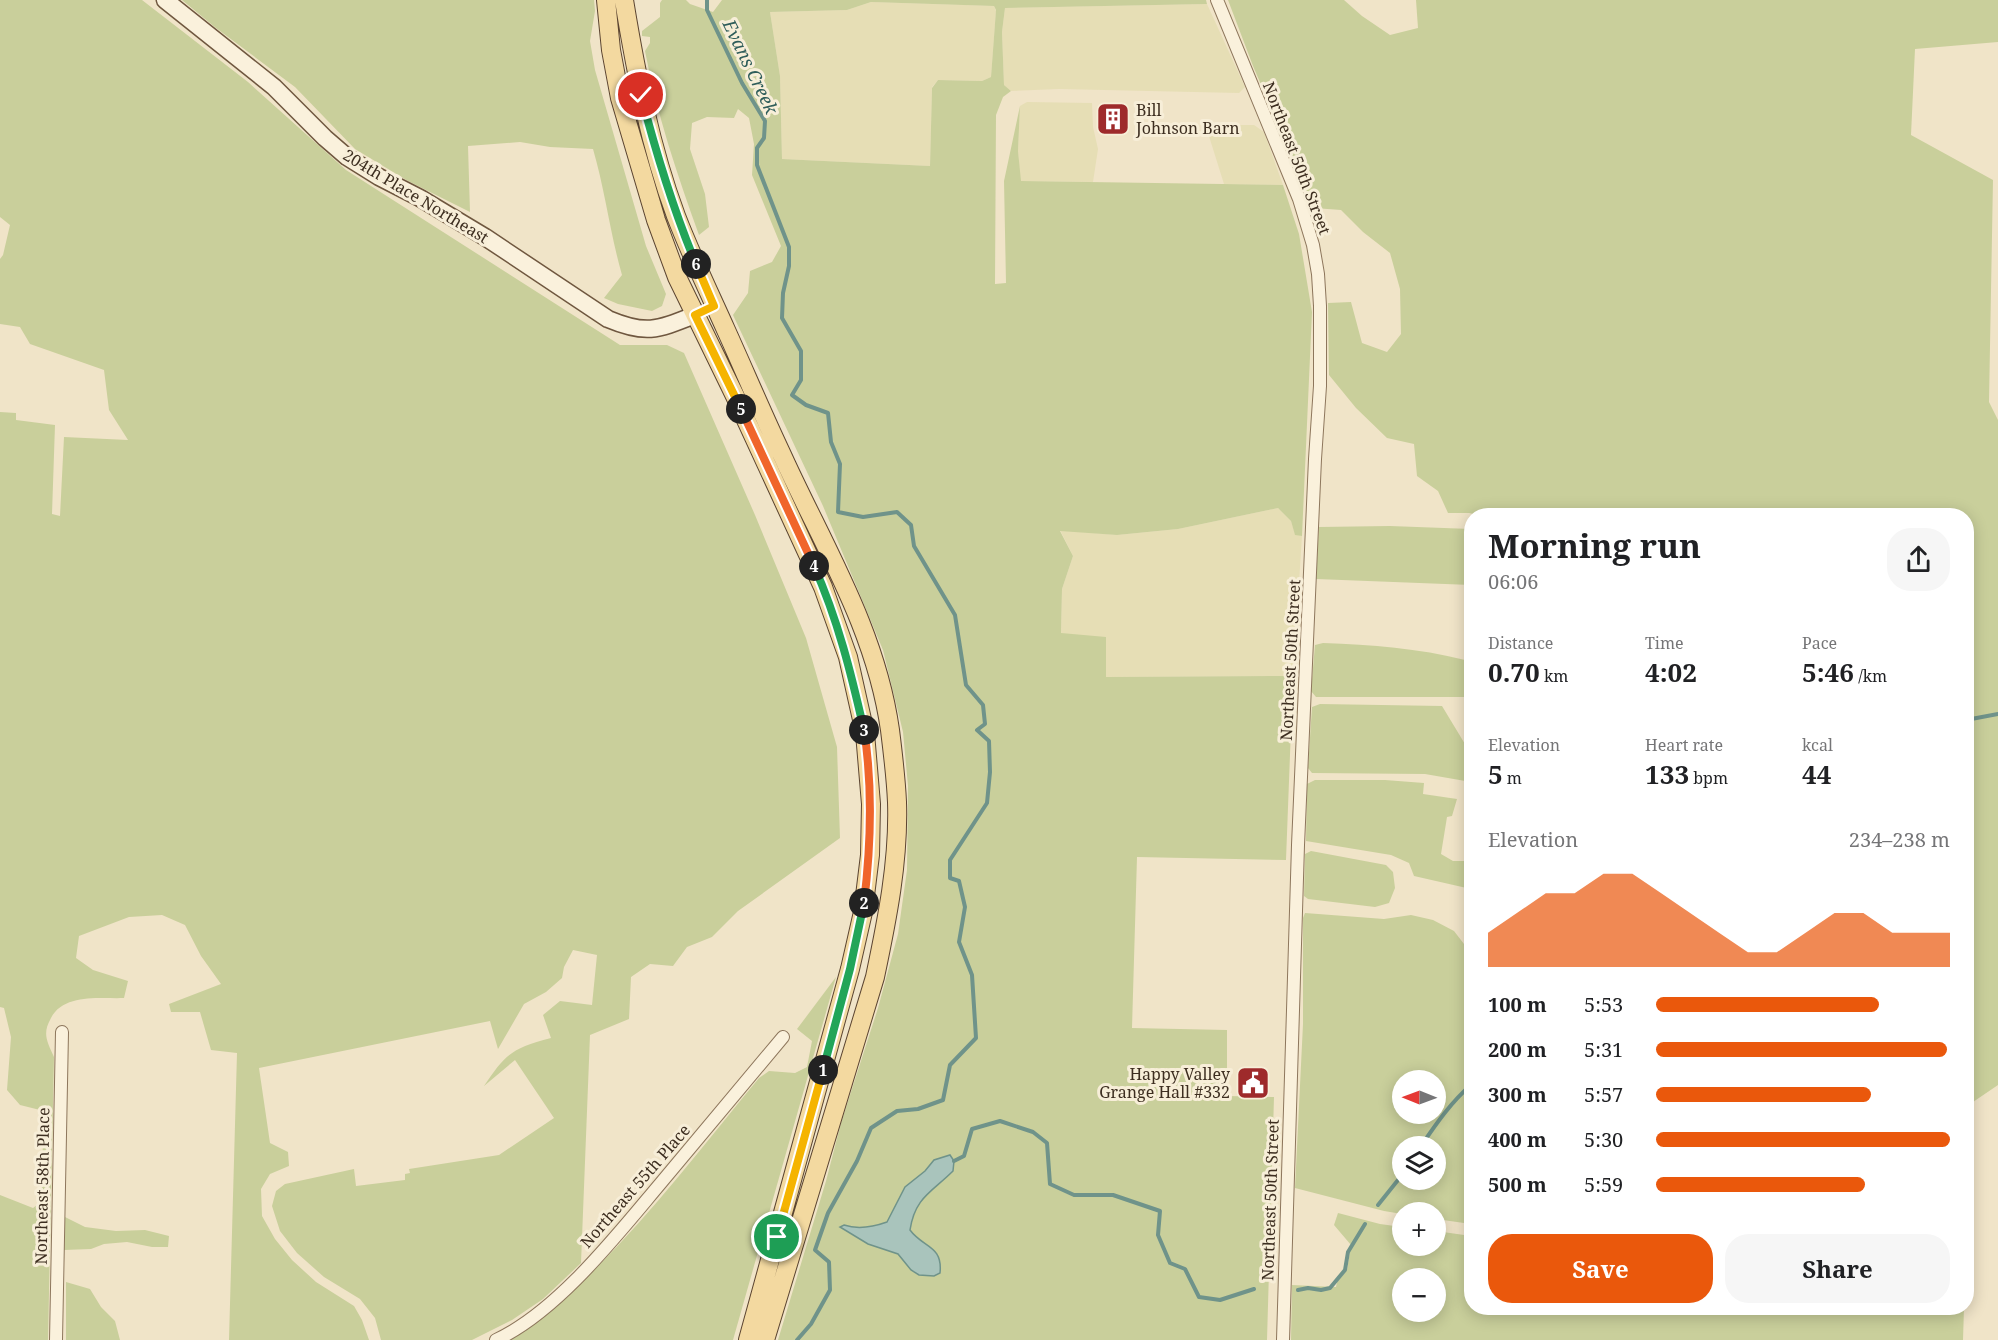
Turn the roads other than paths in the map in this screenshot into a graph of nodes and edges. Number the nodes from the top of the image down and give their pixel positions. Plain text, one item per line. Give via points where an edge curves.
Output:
1 (165, 0) edge
2 (606, 0) edge
3 (624, 0) edge
4 (1217, 0) edge
5 (714, 306) junction
6 (695, 315) junction
7 (62, 1032) dead end
8 (783, 1037) dead end
9 (56, 1340) edge
10 (496, 1340) edge
11 (747, 1340) edge
12 (765, 1340) edge
13 (1283, 1340) edge

1 - 6 street, 204th Place Northeast via 274,87 347,157 485,237 608,319 630,328 651,330
2 - 6 main road via 620,98 636,156 676,276
3 - 5 main road via 655,151 676,215
4 - 13 street, Northeast 50th Street via 1299,199 1313,245 1320,306
5 - 6 main road
5 - 12 main road via 816,528 844,579 872,652 890,728 897,803 889,907 875,976
6 - 11 main road via 823,587 848,657 865,733 870,804 870,855 850,969
7 - 9 street, Northeast 58th Place
8 - 10 street, Northeast 55th Place via 614,1238 554,1300

